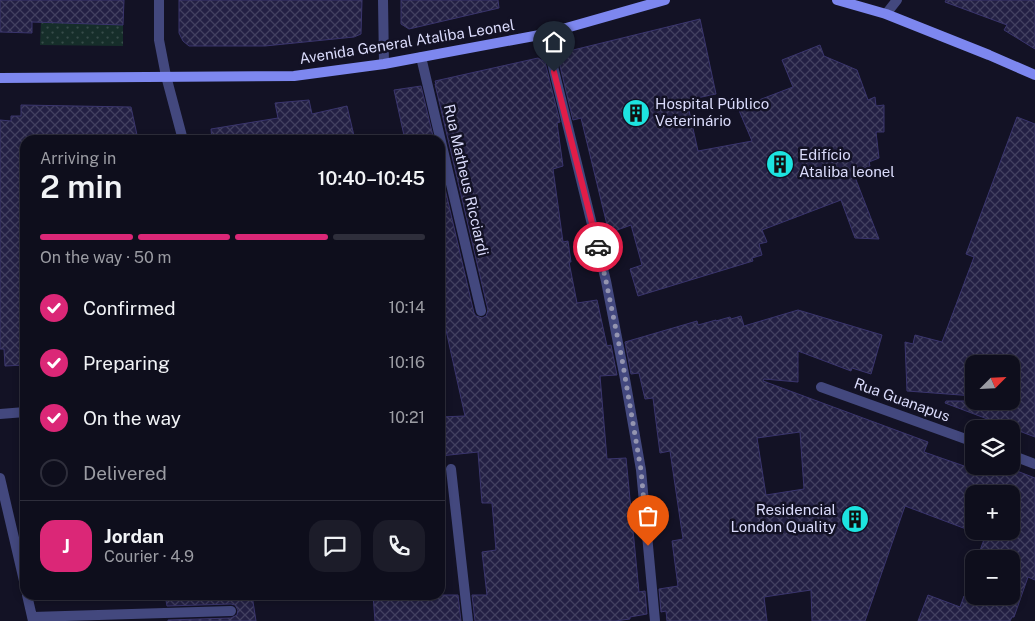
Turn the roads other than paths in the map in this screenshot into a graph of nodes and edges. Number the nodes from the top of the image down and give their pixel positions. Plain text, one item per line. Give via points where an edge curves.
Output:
1 (159, 0) edge
2 (384, 0) edge
3 (665, 0) edge
4 (837, 0) edge
5 (897, 0) edge
6 (886, 14) junction
7 (545, 34) junction
8 (421, 57) junction
9 (384, 64) junction
10 (1035, 75) edge
11 (166, 76) junction
12 (0, 78) edge
13 (182, 135) edge
14 (439, 135) edge
15 (445, 159) edge
16 (481, 311) dead end
17 (821, 387) dead end
18 (20, 412) edge
19 (0, 414) edge
20 (965, 439) edge
21 (1020, 458) edge
22 (1035, 464) edge
23 (451, 469) dead end
24 (0, 478) edge
25 (20, 564) edge
26 (28, 600) edge
27 (231, 612) dead end
28 (33, 619) edge
29 (468, 621) edge
30 (655, 621) edge

1 - 11 street via 159,40
2 - 9 street
3 - 7 main road, Avenida General Ataliba Leonel
4 - 6 main road
5 - 6 street
6 - 10 main road
7 - 8 main road, Avenida General Ataliba Leonel
7 - 30 street via 606,281 625,379 641,470
8 - 9 main road, Avenida General Ataliba Leonel
8 - 14 street, Rua Matheus Ricciardi
9 - 11 main road, Avenida General Ataliba Leonel via 294,76
11 - 12 main road, Avenida General Ataliba Leonel
11 - 13 street
15 - 16 street, Rua Matheus Ricciardi
17 - 20 street, Rua Guanapus
18 - 19 street
21 - 22 street
23 - 29 street
24 - 25 street
26 - 28 street
27 - 28 street

